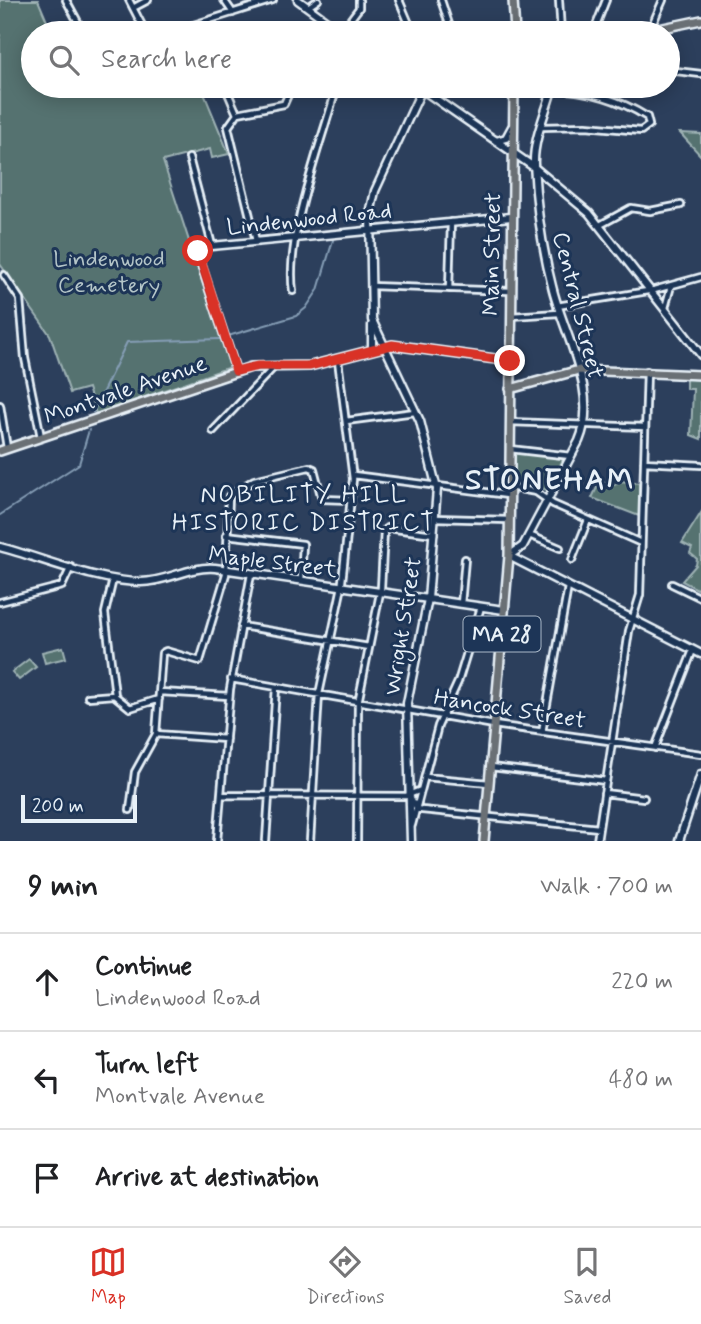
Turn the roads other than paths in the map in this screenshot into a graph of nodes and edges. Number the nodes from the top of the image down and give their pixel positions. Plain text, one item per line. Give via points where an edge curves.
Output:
1 (66, 0) edge
2 (129, 0) edge
3 (148, 0) edge
4 (224, 0) edge
5 (273, 0) edge
6 (298, 0) edge
7 (318, 0) edge
8 (359, 0) edge
9 (399, 0) edge
10 (441, 0) edge
11 (513, 0) edge
12 (559, 0) edge
13 (606, 0) edge
14 (663, 0) edge
15 (307, 7) junction
16 (133, 8) junction
17 (233, 13) junction
18 (701, 20) edge
19 (77, 21) edge
20 (140, 21) edge
21 (208, 21) edge
22 (326, 21) edge
23 (350, 21) edge
24 (408, 21) edge
25 (448, 21) edge
26 (514, 21) edge
27 (560, 21) edge
28 (598, 21) edge
29 (657, 21) edge
30 (680, 25) edge
31 (680, 71) edge
32 (701, 74) edge
33 (230, 98) edge
34 (286, 98) edge
35 (334, 98) edge
36 (415, 98) edge
37 (434, 98) edge
38 (513, 98) edge
39 (550, 98) edge
40 (606, 98) edge
41 (237, 114) junction
42 (512, 127) junction
43 (542, 127) junction
44 (496, 141) junction
45 (512, 152) junction
46 (189, 158) dead end
47 (532, 166) junction
48 (511, 170) junction
49 (681, 205) dead end
50 (511, 217) junction
51 (452, 222) junction
52 (600, 225) junction
53 (370, 230) junction
54 (295, 237) junction
55 (256, 241) junction
56 (212, 245) junction
57 (4, 275) dead end
58 (701, 277) edge
59 (673, 285) junction
60 (371, 286) junction
61 (449, 289) junction
62 (651, 290) junction
63 (293, 291) dead end
64 (510, 291) junction
65 (558, 309) junction
66 (665, 309) junction
67 (510, 316) junction
68 (372, 320) junction
69 (383, 346) junction
70 (372, 349) junction
71 (701, 355) edge
72 (338, 360) junction
73 (510, 361) junction
74 (275, 366) junction
75 (579, 370) junction
76 (236, 371) junction
77 (647, 371) junction
78 (700, 374) edge
79 (510, 389) junction
80 (0, 405) edge
81 (415, 412) junction
82 (346, 421) junction
83 (510, 422) junction
84 (584, 425) junction
85 (645, 427) junction
86 (213, 430) dead end
87 (42, 438) junction
88 (509, 449) junction
89 (3, 450) edge
90 (571, 456) junction
91 (644, 462) junction
92 (701, 465) edge
93 (353, 475) junction
94 (437, 486) junction
95 (508, 491) junction
96 (351, 500) junction
97 (548, 500) junction
98 (435, 518) junction
99 (508, 520) junction
100 (588, 520) junction
101 (434, 534) junction
102 (226, 535) junction
103 (529, 536) junction
104 (641, 543) junction
105 (0, 547) edge
106 (560, 548) dead end
107 (509, 556) junction
108 (465, 559) dead end
109 (572, 560) dead end
110 (71, 566) junction
111 (226, 570) junction
112 (251, 574) junction
113 (113, 577) junction
114 (301, 581) junction
115 (672, 584) dead end
116 (342, 587) junction
117 (568, 587) junction
118 (380, 593) junction
119 (701, 598) edge
120 (428, 599) junction
121 (0, 602) edge
122 (461, 604) junction
123 (481, 607) junction
124 (504, 610) junction
125 (631, 619) junction
126 (241, 626) junction
127 (331, 640) junction
128 (369, 646) junction
129 (693, 650) junction
130 (701, 654) edge
131 (231, 679) junction
132 (276, 687) junction
133 (160, 692) junction
134 (319, 694) junction
135 (115, 695) junction
136 (229, 696) junction
137 (88, 697) dead end
138 (159, 699) junction
139 (358, 701) junction
140 (406, 709) junction
141 (442, 714) junction
142 (494, 725) junction
143 (541, 732) junction
144 (156, 734) junction
145 (226, 739) junction
146 (612, 742) junction
147 (655, 748) junction
148 (701, 754) edge
149 (490, 767) junction
150 (701, 774) edge
151 (425, 778) junction
152 (606, 781) junction
153 (489, 783) junction
154 (421, 790) junction
155 (604, 793) junction
156 (221, 795) junction
157 (269, 795) junction
158 (312, 795) junction
159 (356, 796) junction
160 (410, 796) junction
161 (644, 798) dead end
162 (417, 809) junction
163 (131, 810) dead end
164 (486, 816) junction
165 (599, 828) junction
166 (411, 830) junction
167 (217, 841) edge
168 (266, 841) edge
169 (310, 841) edge
170 (357, 841) edge
171 (411, 841) edge
172 (484, 841) edge
173 (598, 841) edge
174 (679, 841) edge

1 - 19 street
2 - 16 street
3 - 16 street
4 - 17 street
5 - 17 street
6 - 15 street
7 - 15 street
8 - 23 street
9 - 24 street
10 - 25 street
11 - 26 main road
12 - 27 street
13 - 28 street
14 - 29 street
15 - 22 street
16 - 20 street
17 - 21 street
18 - 30 main road
31 - 32 street
33 - 41 street
34 - 41 street via 283,105
35 - 54 street
36 - 53 street via 373,197
37 - 44 street
38 - 42 main road, Main Street / MA 28
39 - 43 street, Central Street
40 - 43 street via 647,117 649,126 641,131
41 - 55 street via 227,133
42 - 44 street via 506,138
42 - 45 main road, Main Street / MA 28
43 - 47 street, Central Street
44 - 45 street
45 - 47 street
45 - 48 main road, Main Street / MA 28
46 - 56 street
47 - 48 street via 519,163
47 - 52 street
47 - 65 street, Central Street
48 - 50 main road, Main Street / MA 28
49 - 52 street via 648,211 632,208
50 - 51 street, Lindenwood Road
50 - 64 main road, Main Street / MA 28
51 - 53 street, Lindenwood Road
51 - 61 street
52 - 62 street
53 - 54 street, Lindenwood Road
53 - 60 street
54 - 55 street, Lindenwood Road
54 - 63 street
55 - 56 street, Lindenwood Road
56 - 76 street, Lindenwood Road via 200,247 198,254
57 - 87 street via 20,302 25,358
58 - 59 street
59 - 62 street
59 - 66 street
60 - 61 street
60 - 68 street
61 - 64 street
62 - 65 street
62 - 66 street
64 - 67 main road, Main Street / MA 28
65 - 67 street
65 - 75 street, Central Street
66 - 71 street
67 - 73 main road, Main Street / MA 28
68 - 69 street, Wright Street
68 - 70 street
69 - 70 main road, Montvale Avenue
69 - 73 main road, Montvale Avenue
69 - 81 street, Wright Street
70 - 72 main road, Montvale Avenue
72 - 74 main road, Montvale Avenue via 308,367
72 - 82 street
73 - 79 main road, Main Street / MA 28
74 - 76 main road, Montvale Avenue
74 - 86 street
75 - 77 main road
75 - 79 main road
75 - 84 street, Central Street
76 - 87 main road, Montvale Avenue
77 - 78 main road
77 - 85 street
79 - 83 main road, Main Street / MA 28
80 - 89 street
81 - 82 street
81 - 94 street, Wright Street
82 - 93 street
83 - 84 street
83 - 88 main road, Main Street / MA 28
84 - 85 street
84 - 90 street, Central Street
85 - 91 street
87 - 89 main road, Montvale Avenue
88 - 90 street
88 - 95 main road, Main Street / MA 28
90 - 97 street, Central Street
91 - 92 street
91 - 104 street
93 - 94 street
93 - 96 street
94 - 95 street
94 - 98 street, Wright Street
95 - 97 street via 529,489
95 - 99 main road, Main Street / MA 28
96 - 102 street via 321,499 310,467 259,478 229,496
96 - 116 street
97 - 100 street
97 - 103 street, Central Street
98 - 99 street
98 - 101 street, Wright Street
99 - 107 main road, Main Street / MA 28
100 - 104 street
100 - 109 street
101 - 118 street via 385,529
101 - 120 street, Wright Street
102 - 111 street
102 - 114 street via 303,544
103 - 106 street
103 - 107 street, Central Street via 523,547
104 - 125 street via 640,595
105 - 110 street, Maple Street
107 - 117 street
107 - 124 main road, Main Street / MA 28
108 - 122 street
110 - 113 street, Maple Street
110 - 121 street via 62,586
111 - 112 street, Maple Street
111 - 113 street, Maple Street via 194,568 144,582
111 - 133 street via 200,661 163,652
112 - 114 street, Maple Street
112 - 126 street
113 - 135 street via 105,615
114 - 116 street, Maple Street
115 - 119 street
116 - 118 street, Maple Street
116 - 127 street
117 - 125 street
117 - 143 street
118 - 120 street, Maple Street
118 - 128 street
120 - 122 street, Maple Street
120 - 140 street, Wright Street
122 - 123 street, Maple Street
123 - 124 street, Maple Street
123 - 141 street via 458,682
124 - 142 main road, Main Street / MA 28
125 - 129 street
125 - 146 street
126 - 127 street
126 - 131 street
127 - 128 street
127 - 134 street
128 - 139 street
129 - 130 street
129 - 147 street
131 - 132 street, Hancock Street
131 - 136 street
132 - 134 street, Hancock Street
132 - 157 street
133 - 136 street
133 - 138 street
134 - 139 street, Hancock Street
134 - 158 street
135 - 137 street
135 - 138 street via 130,708
136 - 145 street
138 - 144 street
139 - 140 street, Hancock Street
139 - 159 street
140 - 141 street, Hancock Street
140 - 160 street, Wright Street
141 - 142 street, Hancock Street
141 - 151 street
142 - 143 street, Hancock Street
142 - 149 main road, Main Street / MA 28
143 - 146 street, Hancock Street
144 - 145 street
144 - 163 street via 135,772
145 - 156 street
146 - 147 street, Hancock Street
146 - 152 street
147 - 148 street, Hancock Street
149 - 152 street
149 - 153 main road, Main Street / MA 28
150 - 174 street
151 - 153 street
151 - 154 street
152 - 155 street
153 - 164 main road, Main Street / MA 28
154 - 160 street
154 - 162 street
155 - 161 street
155 - 165 street
156 - 157 street
156 - 167 street
157 - 158 street
157 - 168 street
158 - 159 street
158 - 169 street
159 - 160 street
159 - 170 street
160 - 162 street
160 - 166 street, Wright Street
162 - 164 street
162 - 166 street
164 - 165 street
164 - 172 main road, Main Street / MA 28
165 - 173 street
166 - 171 street, Wright Street

